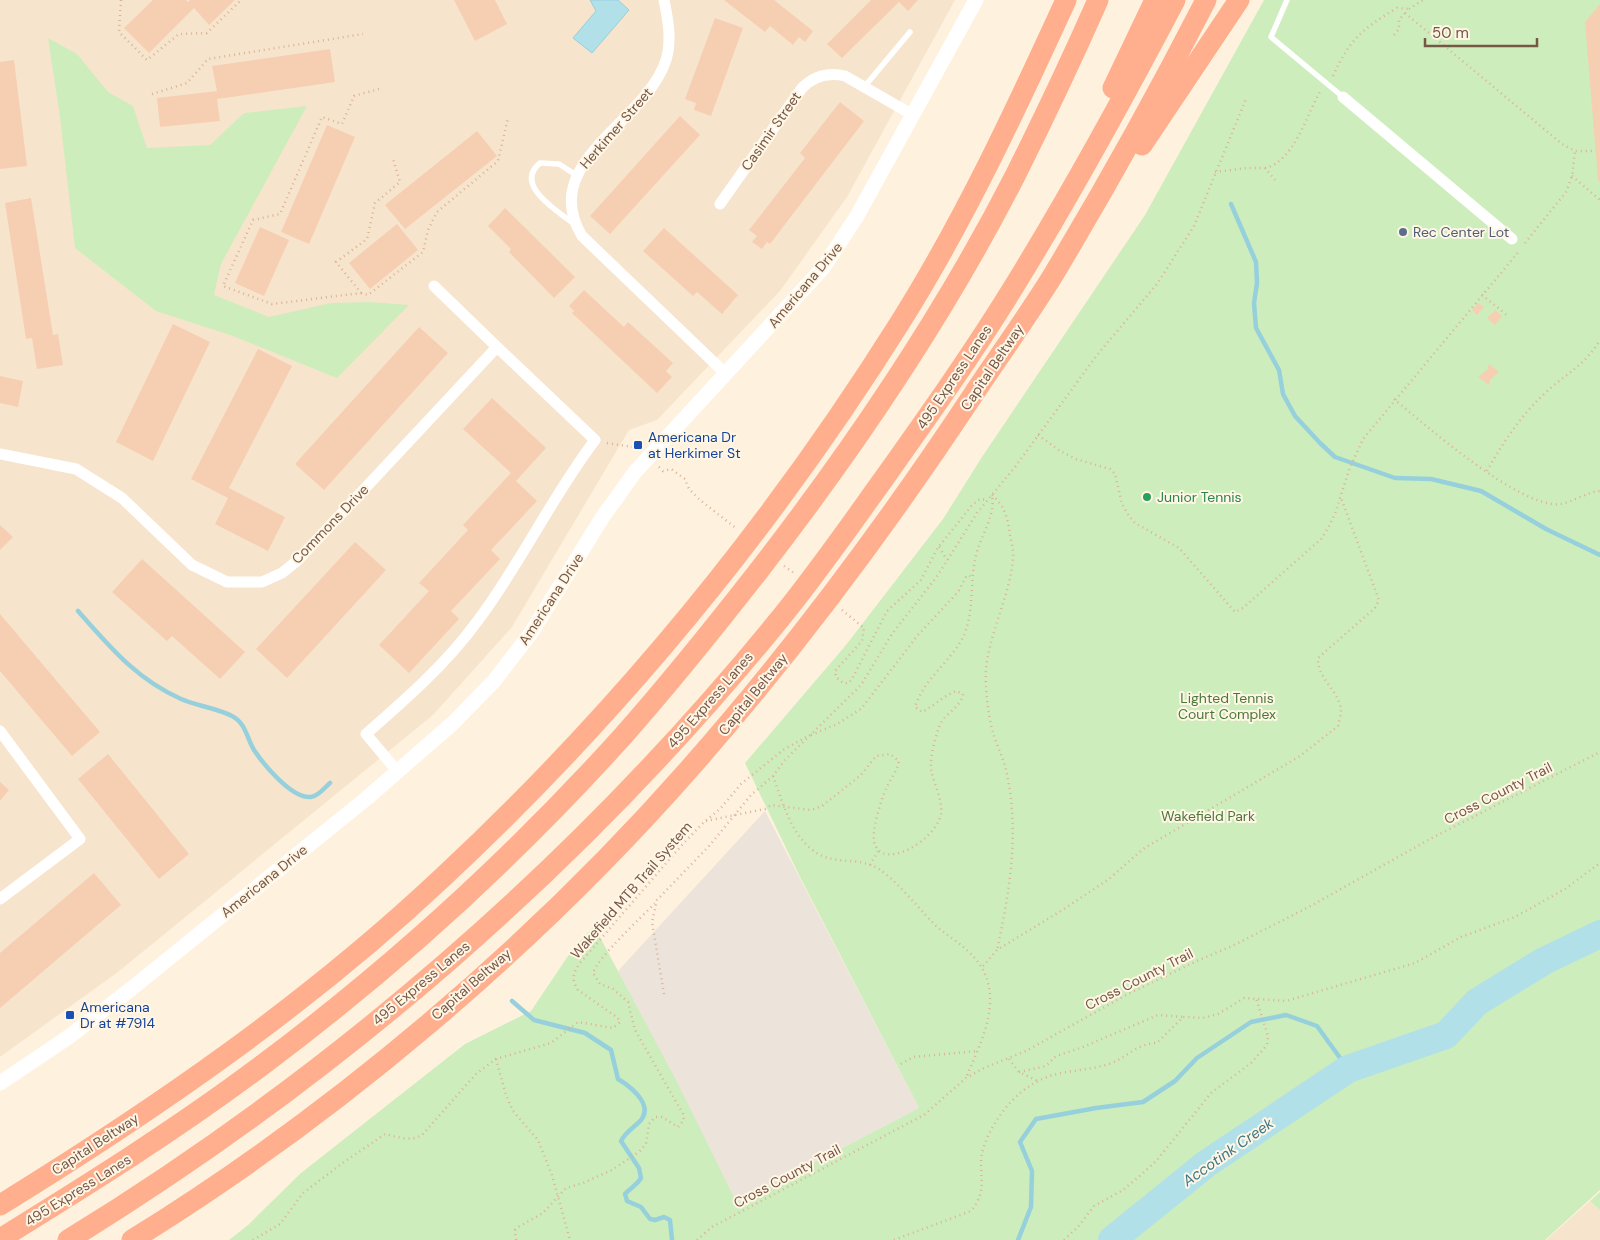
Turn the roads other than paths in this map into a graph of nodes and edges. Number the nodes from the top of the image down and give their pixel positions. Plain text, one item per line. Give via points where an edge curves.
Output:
1 (664, 0) edge
2 (976, 0) edge
3 (1066, 0) edge
4 (1098, 0) edge
5 (1114, 0) edge
6 (1155, 0) edge
7 (1175, 0) edge
8 (1206, 0) edge
9 (1239, 0) edge
10 (1286, 0) edge
11 (910, 32) dead end
12 (865, 86) junction
13 (1343, 97) joint
14 (913, 114) junction
15 (576, 175) junction
16 (720, 204) dead end
17 (574, 224) junction
18 (1512, 239) dead end
19 (968, 262) junction
20 (1050, 280) junction
21 (434, 286) dead end
22 (1011, 291) junction
23 (497, 347) junction
24 (726, 374) junction
25 (0, 454) edge
26 (0, 731) edge
27 (398, 772) junction
28 (0, 899) edge
29 (0, 1083) edge
30 (0, 1205) edge
31 (0, 1239) edge
32 (68, 1240) edge
33 (132, 1240) edge

1 - 15 street, Herkimer Street via 670,33 660,75 646,96
2 - 14 street, Americana Drive
3 - 30 highway, Capital Beltway via 962,216 848,402 743,546 567,755 442,879 337,968 206,1070 113,1134
4 - 19 highway, 495 Express Lanes via 1015,176
5 - 19 highway via 1023,173
6 - 22 highway
7 - 22 highway, 495 Express Lanes via 1085,166
8 - 20 highway, Capital Beltway
9 - 20 highway
10 - 13 lane via 1271,37
11 - 12 lane
12 - 14 street, Casimir Street
12 - 16 street, Casimir Street via 835,73 808,82
13 - 18 street
14 - 24 street, Americana Drive via 850,228 823,268
15 - 17 street, Herkimer Street via 570,199
15 - 17 lane via 559,164 540,163 532,174 532,181 543,200
17 - 24 street, Herkimer Street via 600,255
19 - 31 highway, 495 Express Lanes via 875,411 805,510 668,683 566,796 459,901 308,1030 151,1145
20 - 33 highway, Capital Beltway via 924,470 847,575 741,709 643,820 516,945 379,1064 263,1153
21 - 23 street
22 - 32 highway, 495 Express Lanes via 926,419 813,576 714,696 602,816 409,996 238,1128
23 - 25 street, Commons Drive via 298,560 282,573 262,582 227,582 192,564 122,498 76,469
23 - 27 street via 595,440 476,624 418,689 366,734
24 - 27 street, Americana Drive via 634,472 531,633 494,680 453,723
26 - 28 street via 80,839
27 - 29 street, Americana Drive via 131,989 70,1036

